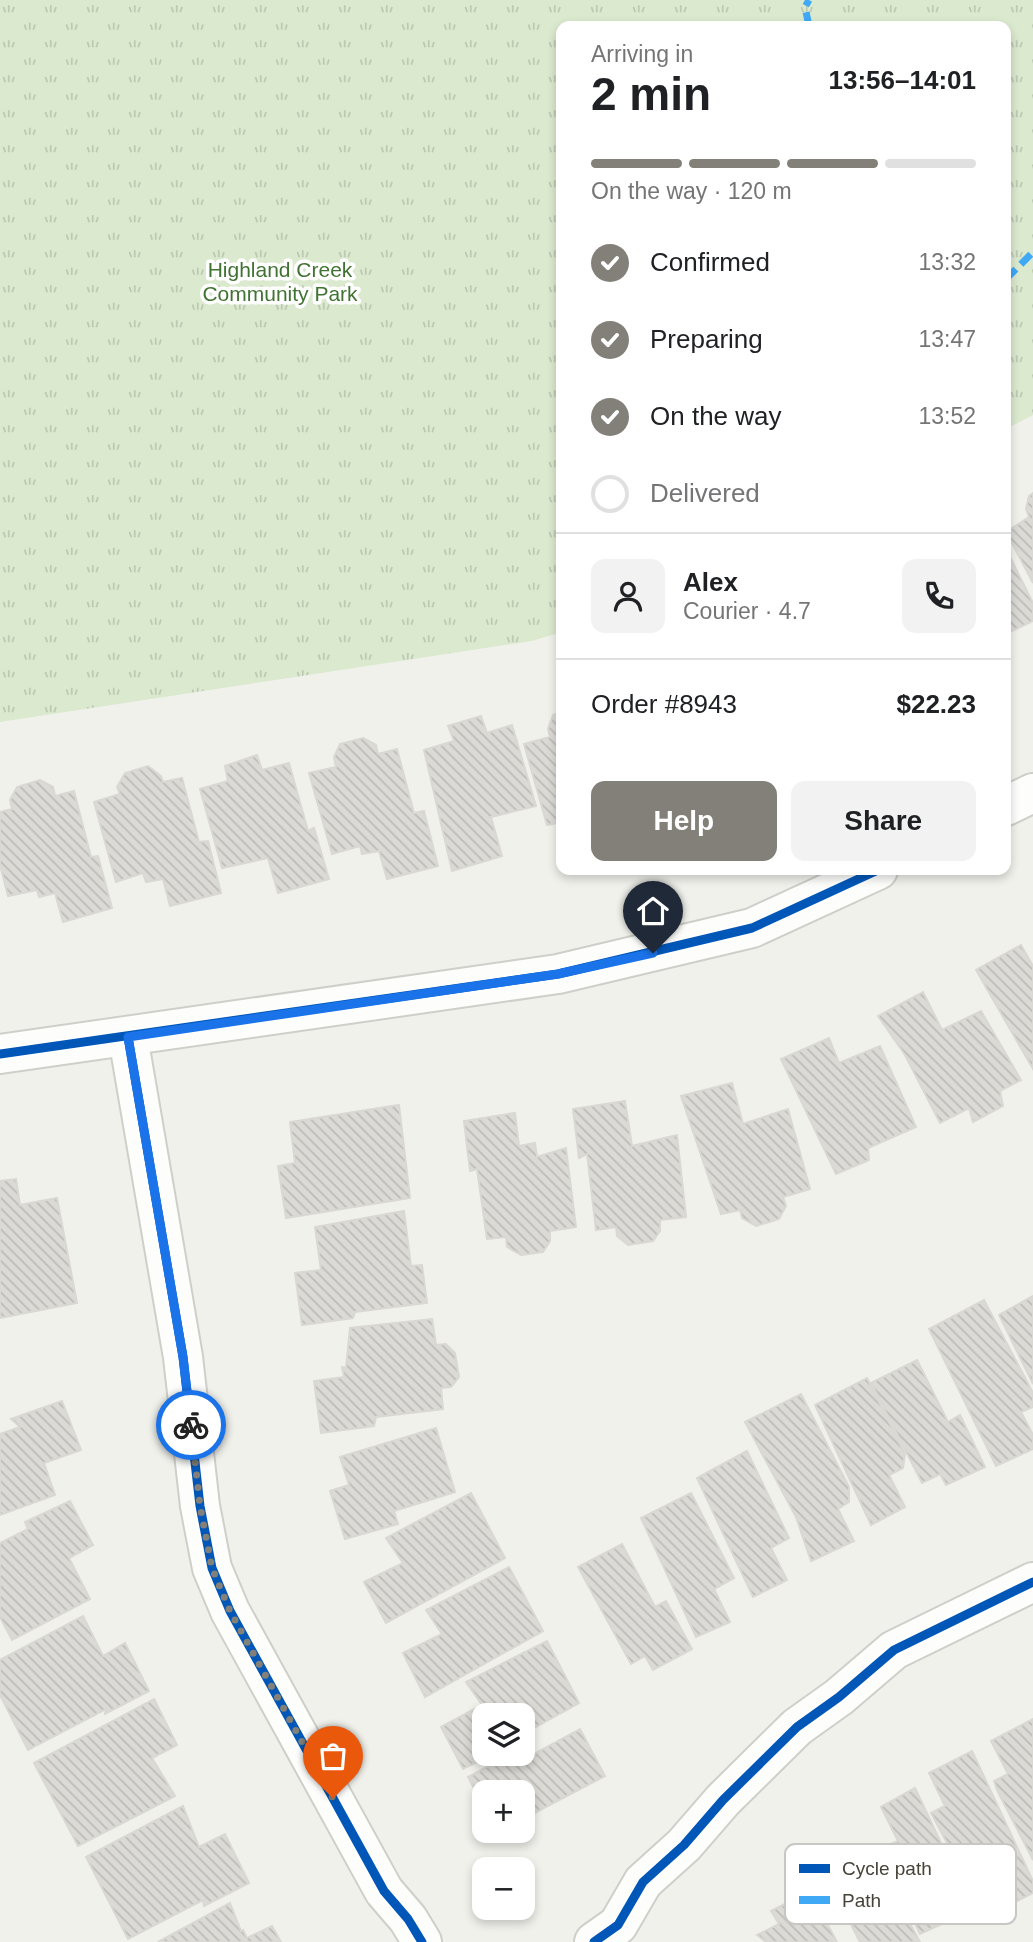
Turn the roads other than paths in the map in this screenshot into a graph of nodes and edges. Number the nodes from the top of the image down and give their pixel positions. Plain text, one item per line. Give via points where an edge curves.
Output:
1 (1033, 793) edge
2 (1011, 804) edge
3 (867, 875) edge
4 (128, 1037) junction
5 (0, 1054) edge
6 (1033, 1582) edge
7 (422, 1942) edge
8 (594, 1942) edge

1 - 2 street
3 - 4 street via 752,928 558,974
4 - 5 street
4 - 7 street via 183,1357 212,1568 230,1611 384,1891
6 - 8 street via 894,1650 797,1727 643,1882 618,1925

